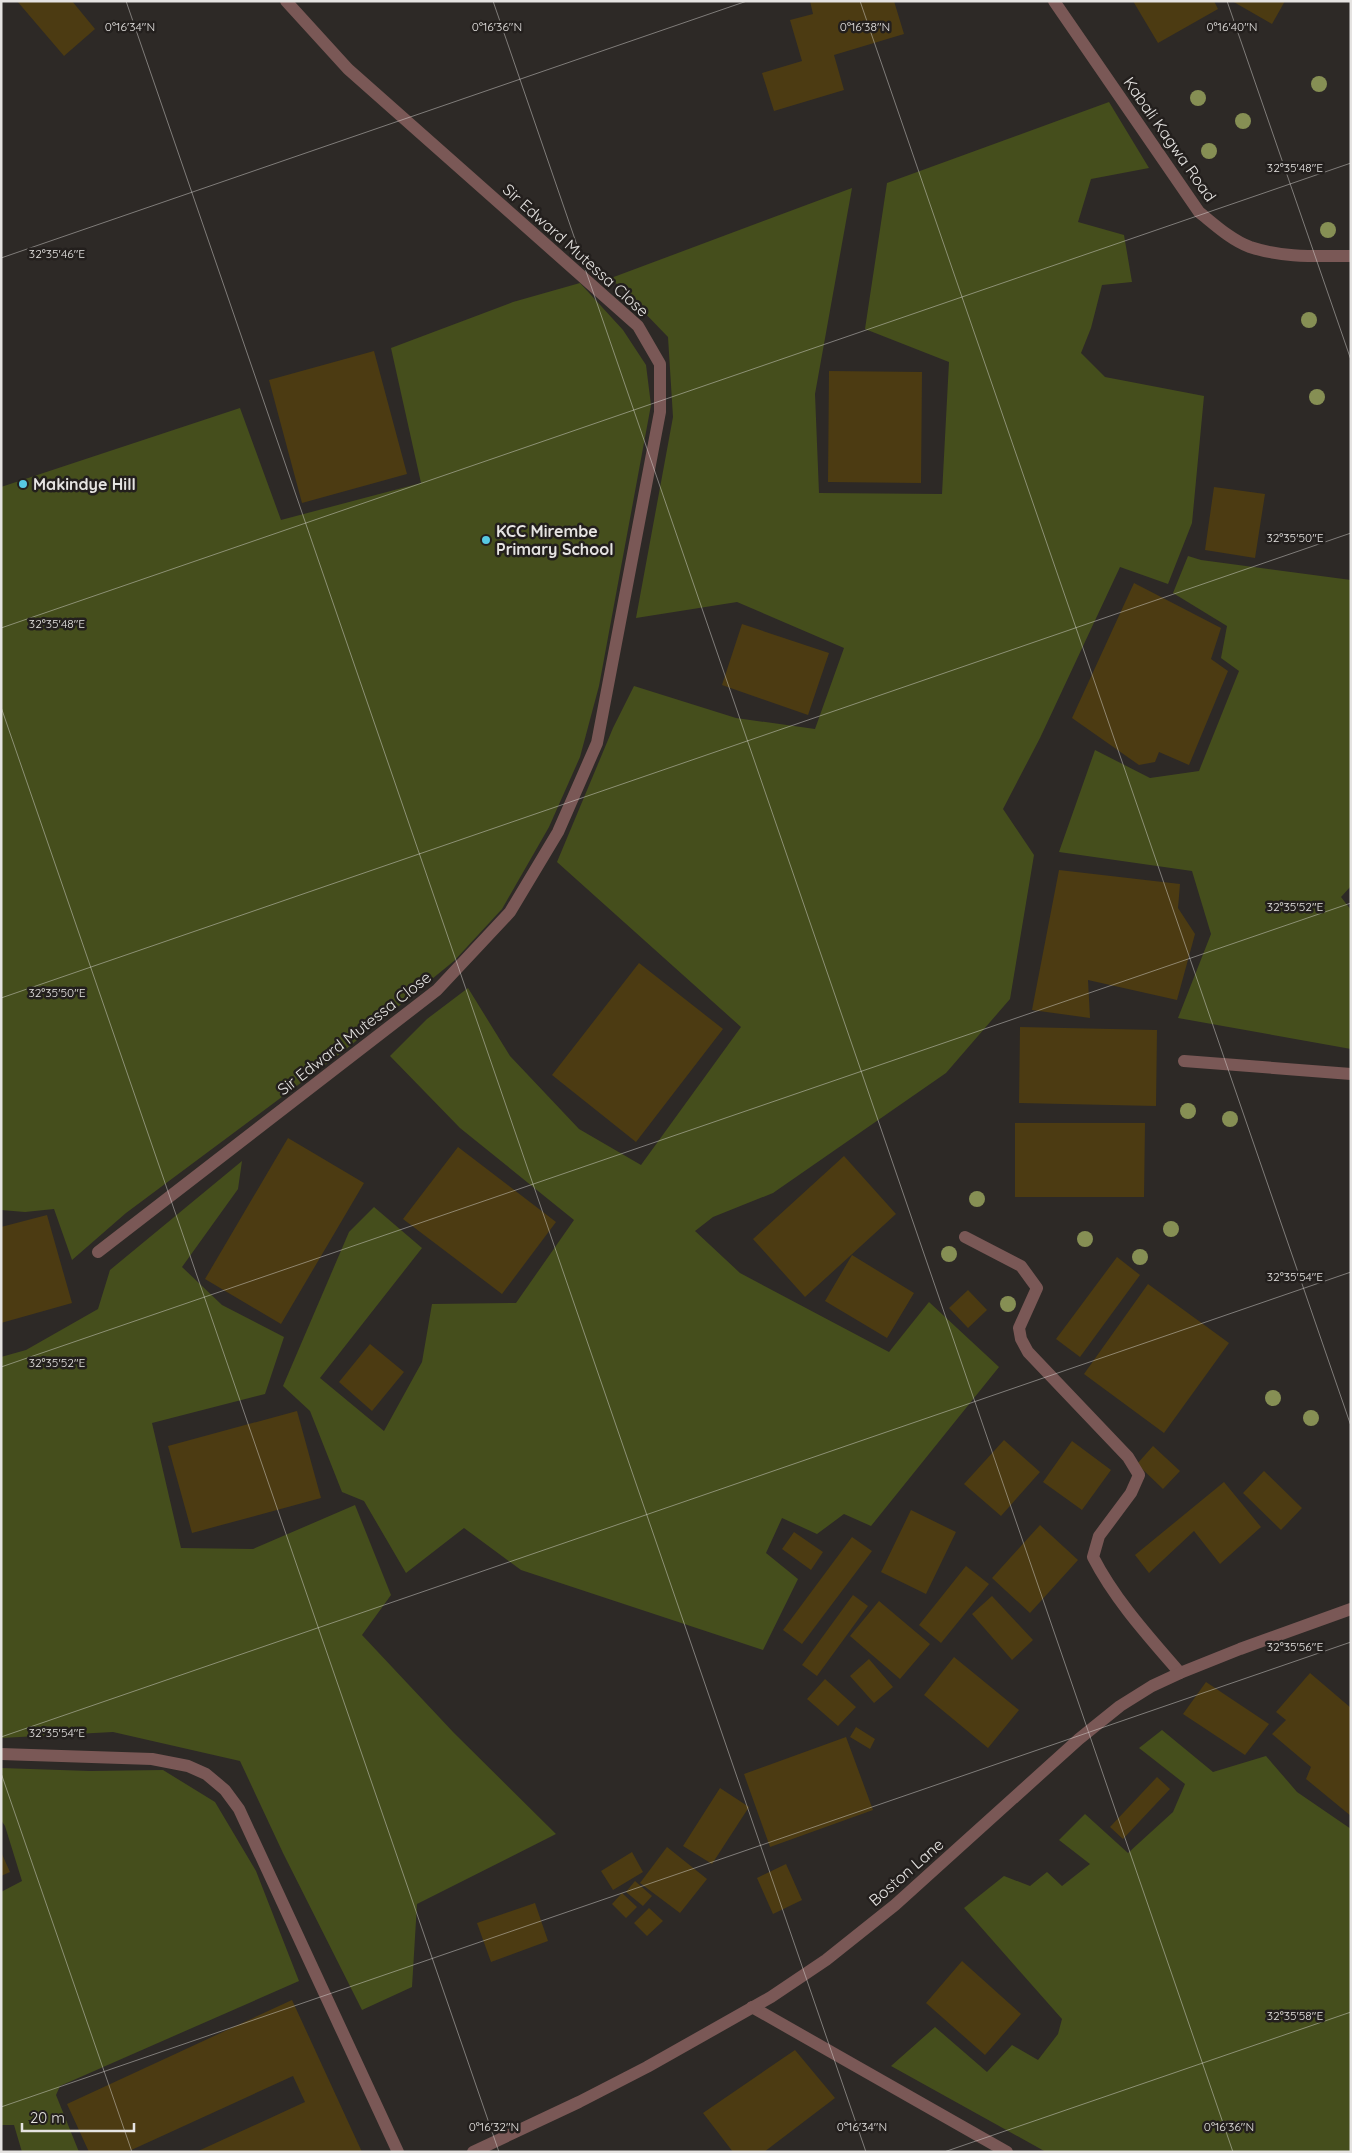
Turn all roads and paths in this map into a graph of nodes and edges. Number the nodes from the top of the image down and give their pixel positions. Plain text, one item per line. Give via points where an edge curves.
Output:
1 (286, 1) edge
2 (1054, 1) edge
3 (1351, 256) edge
4 (1184, 1061) dead end
5 (1351, 1074) edge
6 (965, 1237) dead end
7 (98, 1252) dead end
8 (1351, 1609) edge
9 (1180, 1673) junction
10 (1, 1754) edge
11 (752, 2007) junction
12 (398, 2152) edge
13 (473, 2152) edge
14 (1007, 2152) edge

1 - 7 street, Sir Edward Mutessa Close via 348,69 638,326 660,364 660,412 597,743 558,832 510,912 438,990
2 - 3 street, Kabali Kagwa Road via 1199,212 1249,246 1297,256
4 - 5 street
6 - 9 street via 1021,1266 1036,1288 1019,1328 1028,1352 1128,1457 1139,1475 1131,1493 1099,1536 1094,1557 1104,1578
8 - 9 street, Boston Lane
9 - 11 street, Boston Lane via 1120,1706 895,1905 826,1960
10 - 12 street via 152,1758 188,1766 206,1774 225,1790 239,1809
11 - 13 street, Boston Lane via 587,2098
11 - 14 street

